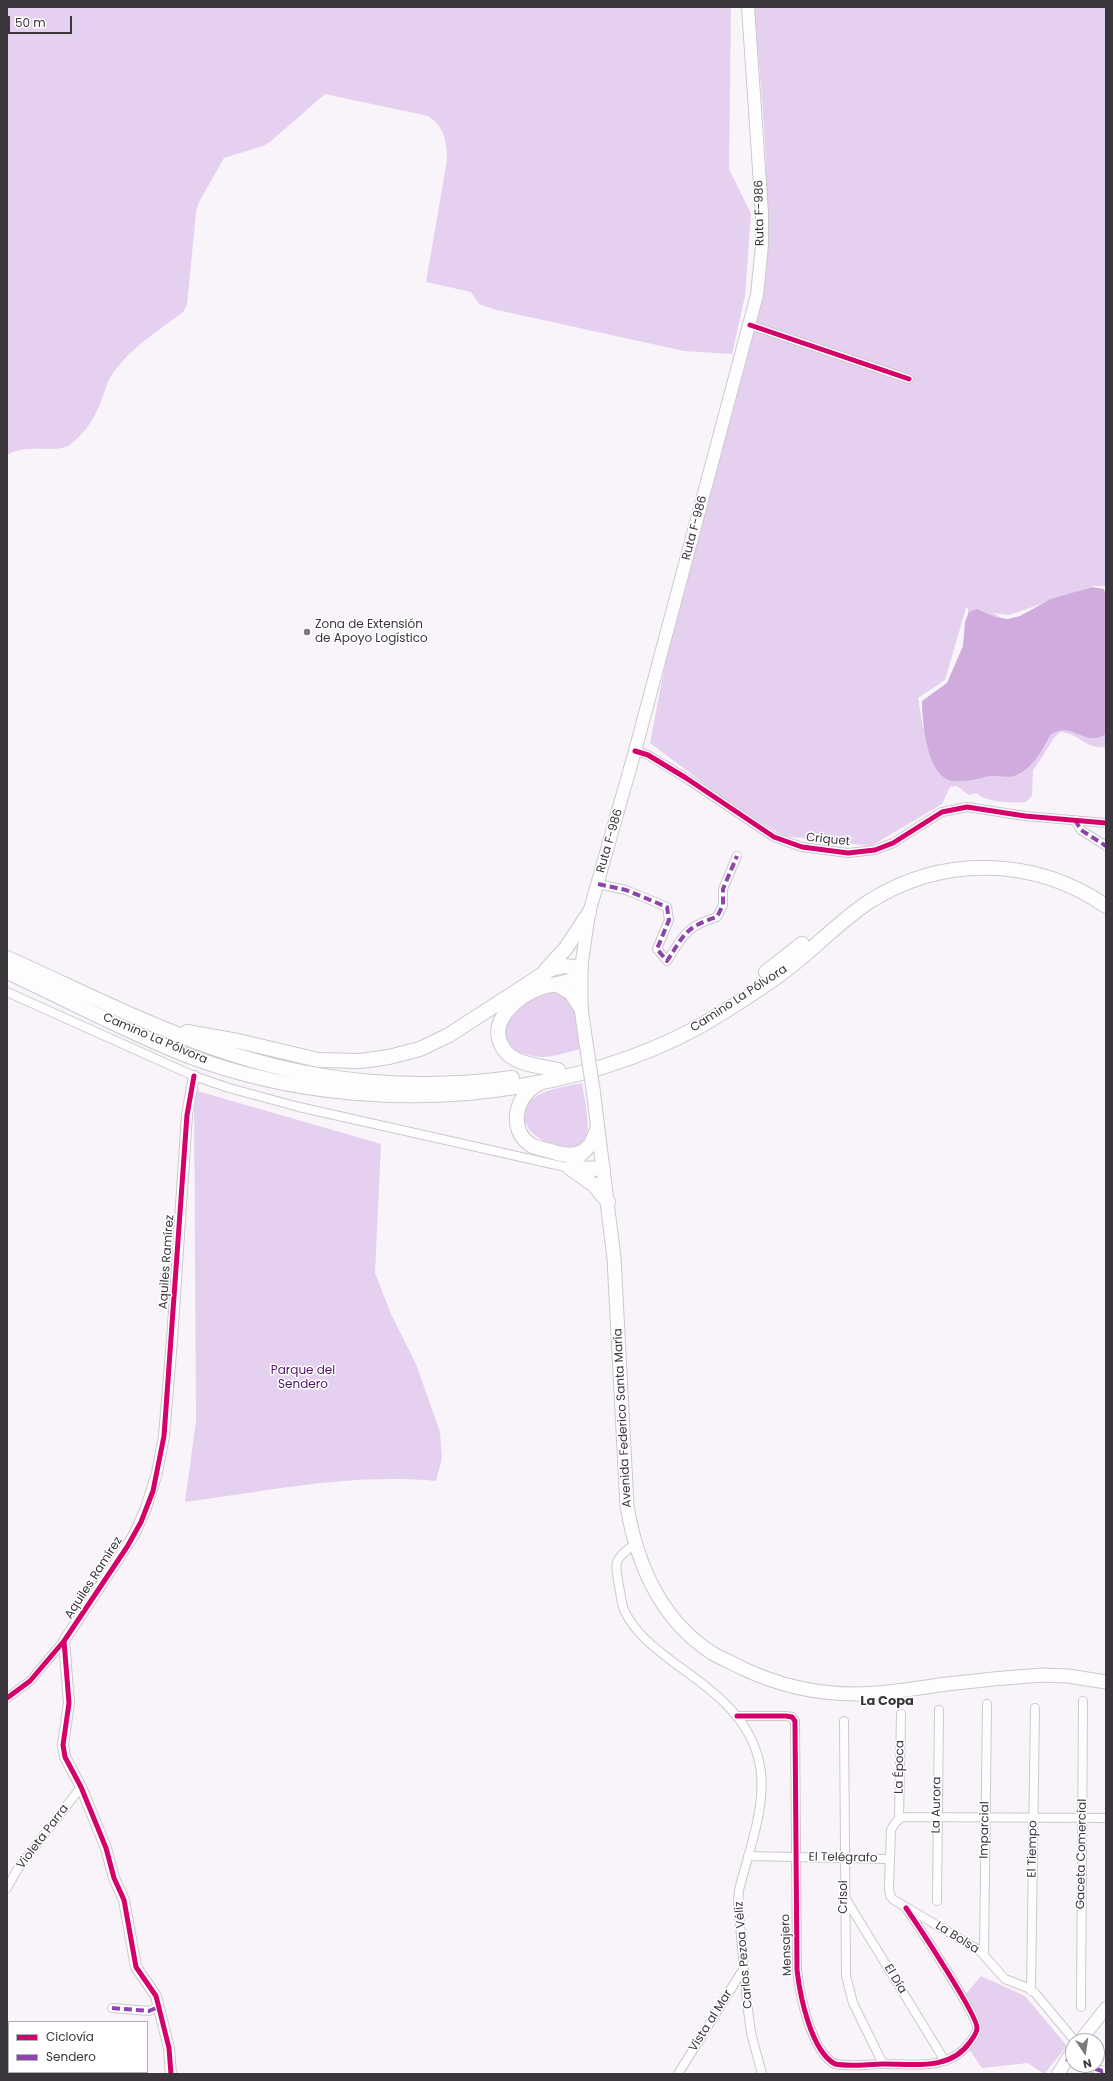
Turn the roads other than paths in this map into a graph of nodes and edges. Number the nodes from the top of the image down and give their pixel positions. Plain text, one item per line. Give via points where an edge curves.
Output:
1 (748, 7) edge
2 (750, 326) junction
3 (909, 378) dead end
4 (635, 751) junction
5 (1075, 820) junction
6 (1106, 823) edge
7 (1106, 846) edge
8 (737, 856) dead end
9 (598, 884) junction
10 (1106, 895) edge
11 (1106, 906) edge
12 (589, 913) junction
13 (7, 958) edge
14 (580, 971) junction
15 (7, 972) edge
16 (540, 976) junction
17 (557, 985) junction
18 (7, 992) edge
19 (581, 1008) junction
20 (160, 1027) junction
21 (558, 1070) junction
22 (194, 1076) junction
23 (545, 1082) junction
24 (593, 1089) joint
25 (597, 1130) junction
26 (572, 1163) junction
27 (603, 1169) junction
28 (608, 1202) junction
29 (635, 1542) junction
30 (64, 1641) junction
31 (1106, 1682) edge
32 (7, 1698) edge
33 (1083, 1701) dead end
34 (987, 1704) dead end
35 (1035, 1708) dead end
36 (939, 1710) dead end
37 (901, 1714) dead end
38 (737, 1716) junction
39 (844, 1721) dead end
40 (81, 1787) junction
41 (985, 1816) junction
42 (937, 1817) junction
43 (1034, 1817) junction
44 (1082, 1818) junction
45 (1106, 1818) edge
46 (899, 1819) junction
47 (748, 1856) junction
48 (796, 1857) junction
49 (844, 1858) junction
50 (890, 1859) junction
51 (7, 1888) edge
52 (844, 1896) junction
53 (937, 1901) dead end
54 (906, 1908) junction
55 (984, 1955) junction
56 (744, 1968) junction
57 (1031, 1990) junction
58 (1081, 2007) dead end
59 (112, 2008) dead end
60 (158, 2008) junction
61 (1106, 2008) edge
62 (1067, 2033) edge
63 (1086, 2033) edge
64 (945, 2061) junction
65 (883, 2064) junction
66 (1065, 2065) edge
67 (171, 2074) edge
68 (678, 2074) edge
69 (762, 2074) edge
70 (1058, 2074) edge

1 - 2 main road, Ruta F-986 via 762,214 760,273
2 - 3 street
2 - 4 main road, Ruta F-986
4 - 5 street, Criquet via 686,778 774,837 802,847 848,853 874,850 893,843 942,812 962,807
4 - 9 main road, Ruta F-986
5 - 6 street, Criquet
5 - 7 street via 1081,830
8 - 9 street via 723,889 723,904 717,917 687,930 667,961 657,949 669,920 667,907 626,890
9 - 12 main road, Ruta F-986
10 - 21 highway, Camino La Pólvora via 1073,877 1018,860 963,859 920,868 880,885 856,900 767,972 693,1020 620,1053
11 - 23 highway, Camino La Pólvora via 1060,881 1011,868 968,868 922,877 896,887 869,902 790,966 719,1014 681,1036 617,1062
12 - 14 main road, Ruta F-986
12 - 16 highway via 566,948
13 - 20 highway, Camino La Pólvora
14 - 16 highway via 570,966 557,966
14 - 17 highway via 568,982
14 - 19 main road, Ruta F-986
15 - 23 highway, Camino La Pólvora via 185,1054 271,1079 330,1090 410,1095 485,1091
16 - 20 highway via 450,1035 420,1049 375,1060 318,1060 238,1041
17 - 19 highway via 571,993
17 - 21 highway via 537,989 520,1000 504,1014 498,1030 502,1047 514,1060
18 - 22 street
19 - 24 main road, Ruta F-986, bridge
20 - 21 highway, Camino La Pólvora via 258,1062 309,1074 362,1081 454,1083 503,1079
22 - 26 street via 299,1107
22 - 30 street, Aquiles Ramírez via 187,1115 164,1436 157,1473 134,1535
23 - 26 highway via 533,1086 521,1100 517,1124 532,1146
24 - 25 main road, Avenida Federico Santa María
25 - 26 highway via 594,1140 584,1151 574,1155
25 - 27 main road, Avenida Federico Santa María
26 - 27 highway
26 - 28 highway
27 - 28 main road, Avenida Federico Santa María
28 - 29 main road, Avenida Federico Santa María via 619,1323 626,1489
29 - 31 main road, Avenida Federico Santa María via 642,1566 654,1590 668,1612 693,1639 713,1654 777,1682 799,1688 856,1694 1037,1675 1068,1676
29 - 38 street, Carlos Pezoa Véliz via 622,1553 617,1562 620,1596 626,1613 643,1638 723,1701
30 - 32 street via 30,1681
30 - 40 street via 69,1703 64,1752
33 - 44 street, Gaceta Comercial
34 - 41 street, Imparcial
35 - 43 street, El Tiempo
36 - 42 street, La Aurora
37 - 46 street, La Época
38 - 47 street, Carlos Pezoa Véliz via 753,1742 761,1772 761,1803
38 - 48 street, Mensajero via 792,1716 796,1721
39 - 49 street, Crisol
40 - 51 street, Violeta Parra via 17,1870
40 - 60 street via 124,1900 135,1962 139,1972 154,1990
41 - 42 street
41 - 43 street
41 - 55 street, Imparcial
42 - 46 street
42 - 53 street, La Aurora
43 - 44 street
43 - 57 street, El Tiempo
44 - 45 street
44 - 58 street, Gaceta Comercial
46 - 50 street, La Bolsa via 891,1830
47 - 48 street, El Telégrafo
47 - 56 street, Carlos Pezoa Véliz via 739,1897
48 - 49 street, El Telégrafo
48 - 65 street, Mensajero via 797,1970 801,2002 808,2024 830,2061 840,2065
49 - 50 street, El Telégrafo
49 - 52 street, Crisol
50 - 54 street, La Bolsa via 890,1896
52 - 64 street, El Día
52 - 65 street, Crisol via 848,1988
54 - 55 street, La Bolsa
54 - 64 street, Mensajero via 976,2022 974,2036 966,2047
55 - 57 street, La Bolsa via 1006,1979
56 - 68 street, Vista al Mar
56 - 69 street, Carlos Pezoa Véliz via 751,2033
57 - 62 street, La Bolsa
59 - 60 street via 149,2011
60 - 67 street via 169,2048
61 - 63 main road
64 - 65 street, Mensajero via 933,2064
66 - 70 main road

